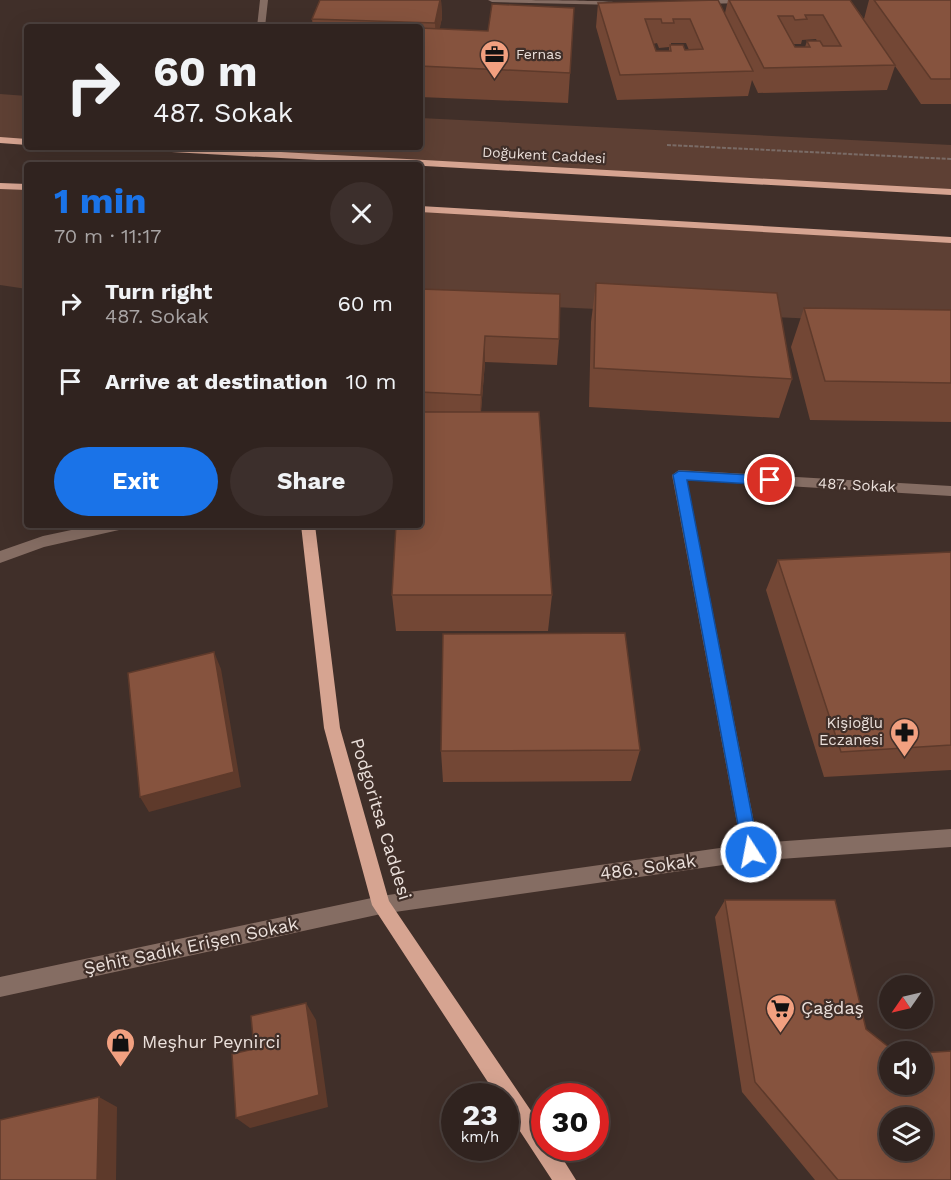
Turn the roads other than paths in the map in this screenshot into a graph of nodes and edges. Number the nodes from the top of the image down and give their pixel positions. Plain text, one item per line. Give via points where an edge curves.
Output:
1 (264, 0) edge
2 (492, 0) edge
3 (755, 1) edge
4 (686, 3) edge
5 (629, 4) edge
6 (261, 24) edge
7 (0, 140) edge
8 (24, 142) edge
9 (246, 150) edge
10 (0, 186) edge
11 (24, 187) edge
12 (951, 192) edge
13 (423, 209) edge
14 (951, 240) edge
15 (951, 491) edge
16 (106, 528) edge
17 (308, 528) edge
18 (0, 557) edge
19 (951, 838) edge
20 (751, 852) junction
21 (381, 905) junction
22 (0, 987) edge
23 (565, 1180) edge

1 - 6 street
2 - 5 street
3 - 4 street
7 - 8 main road
9 - 12 main road, Doğukent Caddesi
10 - 11 main road
13 - 14 main road
15 - 20 street, 487. Sokak via 679,475
16 - 18 street via 43,542
17 - 21 main road, Podgoritsa Caddesi via 332,728
19 - 20 street, 486. Sokak
20 - 21 street, 486. Sokak
21 - 22 street, Şehit Sadık Erişen Sokak
21 - 23 main road, Podgoritsa Caddesi

